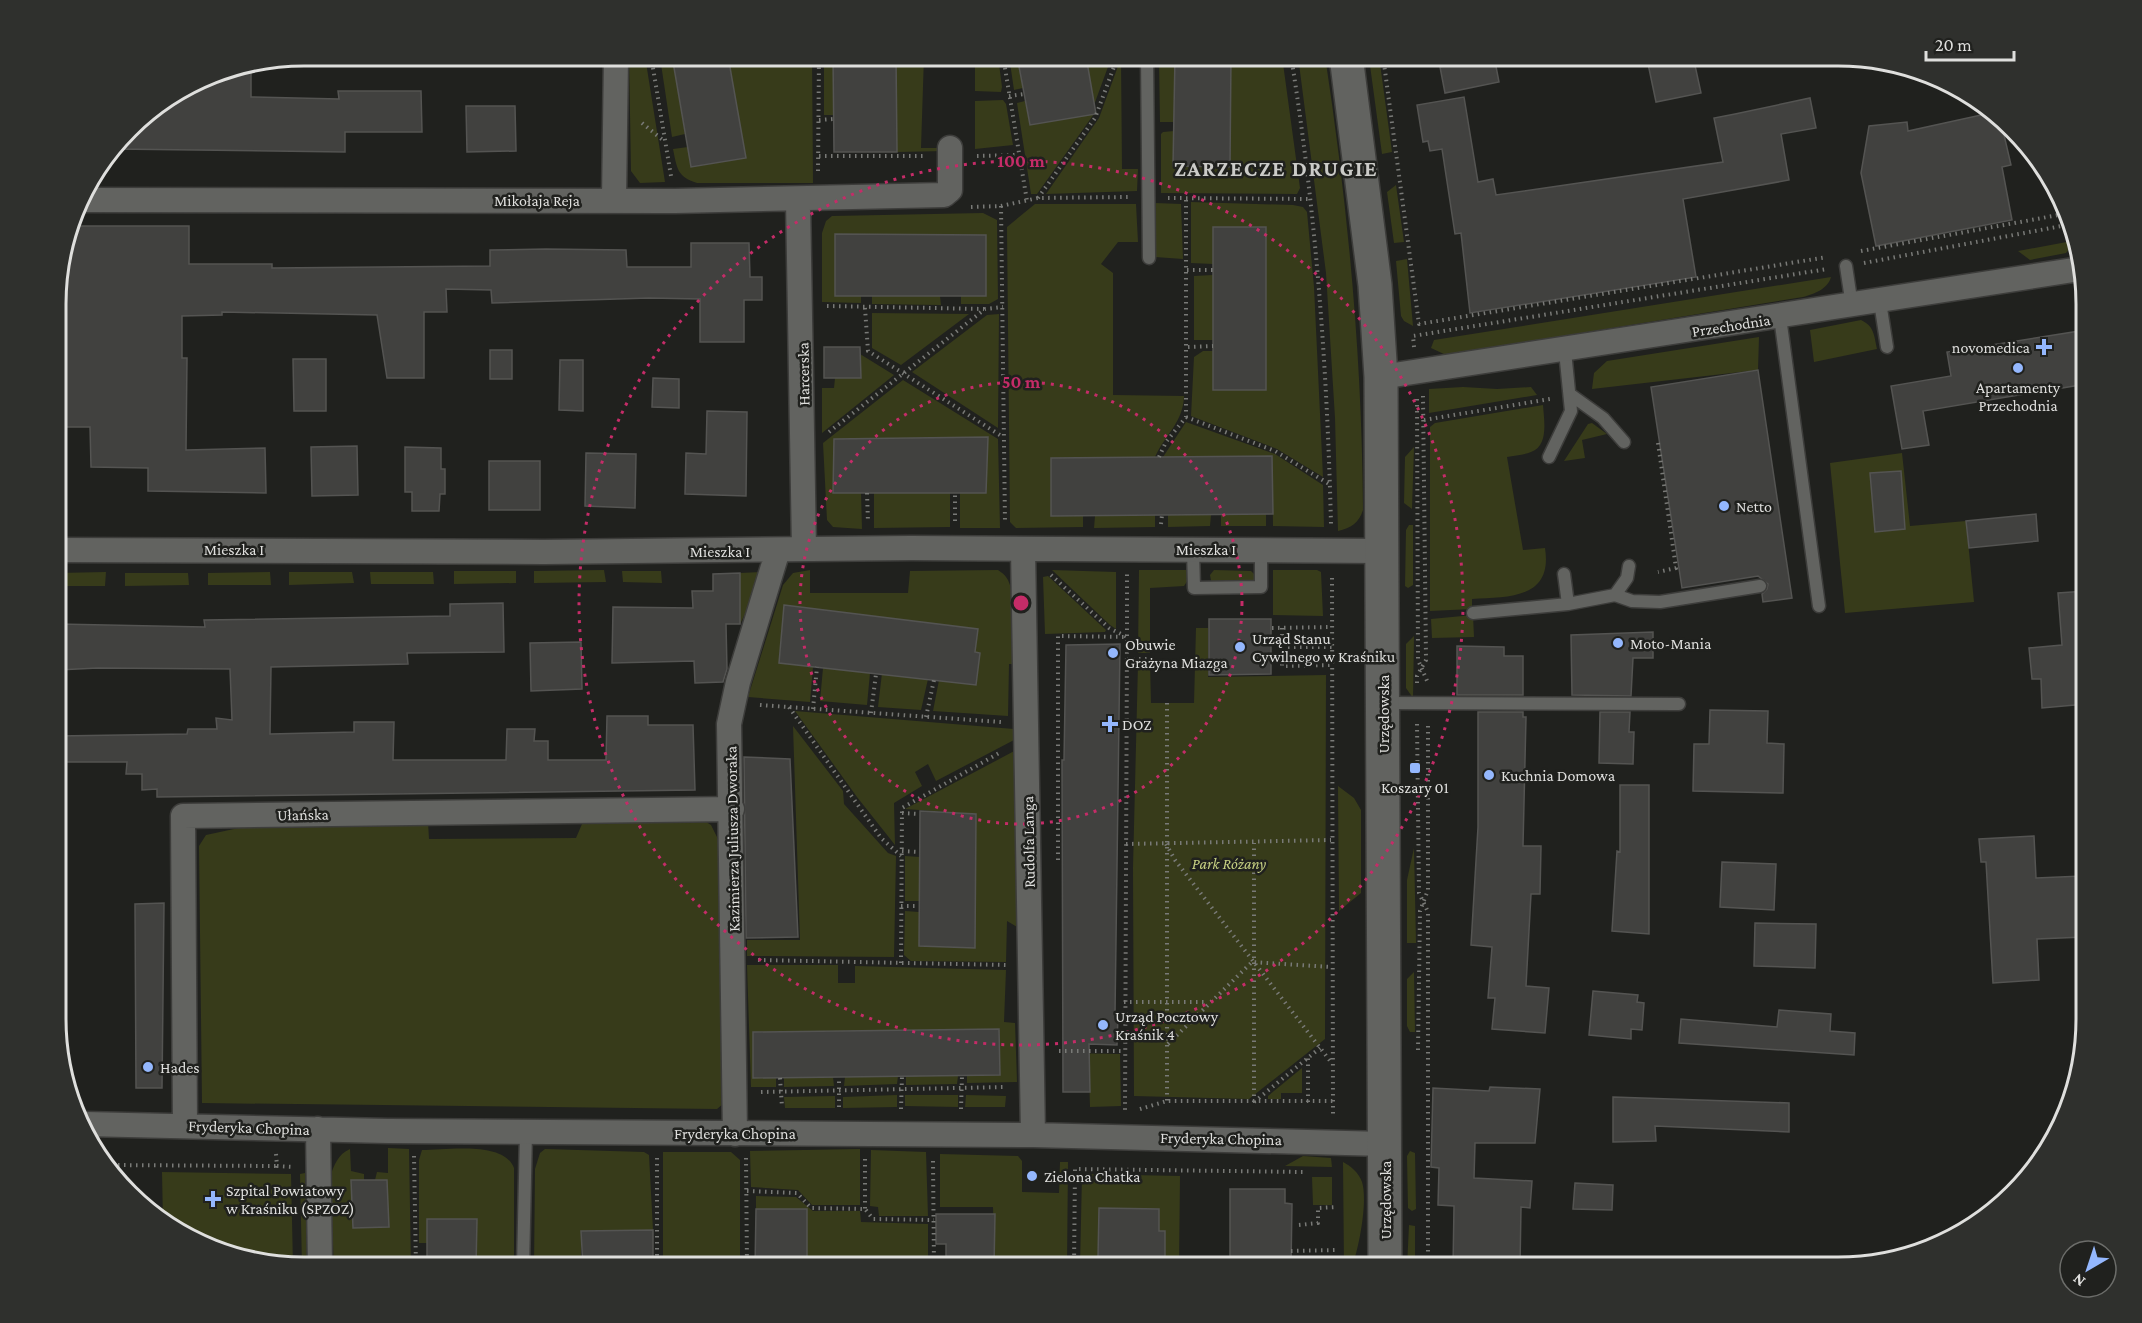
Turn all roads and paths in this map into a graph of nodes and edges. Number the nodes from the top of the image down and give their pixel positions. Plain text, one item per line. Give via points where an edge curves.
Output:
1 (616, 66) edge
2 (653, 66) edge
3 (819, 66) edge
4 (1004, 66) edge
5 (1114, 66) edge
6 (1147, 66) edge
7 (1292, 66) edge
8 (1347, 66) edge
9 (1384, 66) edge
10 (1024, 94) dead end
11 (1009, 96) junction
12 (834, 119) dead end
13 (819, 120) junction
14 (950, 152) junction
15 (1018, 155) junction
16 (819, 156) junction
17 (1147, 197) junction
18 (1038, 198) dead end
19 (1186, 198) junction
20 (808, 199) junction
21 (1311, 199) junction
22 (90, 200) edge
23 (614, 200) junction
24 (675, 201) junction
25 (1027, 201) dead end
26 (1001, 206) dead end
27 (2059, 215) edge
28 (2062, 226) edge
29 (1858, 252) dead end
30 (1836, 256) dead end
31 (1149, 258) dead end
32 (1846, 266) junction
33 (1187, 270) junction
34 (1213, 270) dead end
35 (2073, 270) edge
36 (1880, 302) junction
37 (802, 305) junction
38 (1852, 306) junction
39 (865, 308) junction
40 (1004, 308) junction
41 (985, 309) junction
42 (1780, 317) junction
43 (1413, 336) dead end
44 (1213, 346) dead end
45 (1188, 347) junction
46 (1887, 347) dead end
47 (1565, 351) junction
48 (903, 372) junction
49 (1416, 373) junction
50 (1381, 377) junction
51 (1423, 396) dead end
52 (1570, 396) junction
53 (1186, 417) junction
54 (1424, 420) junction
55 (825, 435) dead end
56 (1004, 438) junction
57 (1624, 442) dead end
58 (1658, 443) dead end
59 (1159, 457) dead end
60 (1549, 457) dead end
61 (1329, 484) junction
62 (955, 492) dead end
63 (867, 493) dead end
64 (1331, 517) dead end
65 (955, 523) dead end
66 (868, 524) dead end
67 (1005, 532) dead end
68 (804, 549) junction
69 (1023, 549) junction
70 (1193, 549) junction
71 (66, 550) edge
72 (778, 550) junction
73 (1262, 550) junction
74 (1382, 551) junction
75 (1629, 566) dead end
76 (1043, 568) dead end
77 (1127, 568) dead end
78 (1658, 572) dead end
79 (1332, 573) dead end
80 (1564, 574) dead end
81 (1760, 586) dead end
82 (1615, 595) junction
83 (1568, 604) junction
84 (1819, 606) dead end
85 (1473, 613) dead end
86 (1332, 627) junction
87 (1272, 628) dead end
88 (1282, 628) junction
89 (1127, 637) junction
90 (1332, 646) junction
91 (1282, 647) junction
92 (1150, 658) dead end
93 (1127, 659) junction
94 (1271, 659) dead end
95 (1282, 659) junction
96 (1332, 665) junction
97 (817, 667) dead end
98 (1421, 668) junction
99 (876, 674) dead end
100 (934, 680) dead end
101 (1167, 703) dead end
102 (1383, 703) junction
103 (1422, 703) junction
104 (753, 704) dead end
105 (1679, 704) dead end
106 (789, 707) junction
107 (813, 709) junction
108 (871, 713) junction
109 (926, 717) junction
110 (1008, 723) dead end
111 (1010, 747) dead end
112 (732, 809) junction
113 (902, 813) junction
114 (920, 814) dead end
115 (1331, 840) junction
116 (1254, 843) junction
117 (1126, 844) junction
118 (1166, 844) junction
119 (920, 852) dead end
120 (901, 854) junction
121 (1058, 871) dead end
122 (1423, 902) junction
123 (901, 906) junction
124 (919, 906) dead end
125 (754, 960) dead end
126 (1252, 962) junction
127 (901, 963) junction
128 (1006, 965) dead end
129 (1331, 967) junction
130 (1124, 1002) junction
131 (1166, 1002) junction
132 (1209, 1002) junction
133 (1058, 1039) dead end
134 (1167, 1044) junction
135 (1320, 1048) junction
136 (1058, 1051) junction
137 (1124, 1051) junction
138 (1308, 1057) junction
139 (1418, 1060) dead end
140 (1058, 1061) dead end
141 (1331, 1062) junction
142 (902, 1076) dead end
143 (962, 1076) dead end
144 (839, 1077) dead end
145 (780, 1078) dead end
146 (1014, 1087) dead end
147 (962, 1088) junction
148 (902, 1089) junction
149 (839, 1090) junction
150 (781, 1091) junction
151 (757, 1092) dead end
152 (1167, 1101) junction
153 (1333, 1101) junction
154 (1254, 1102) junction
155 (1308, 1102) junction
156 (782, 1113) dead end
157 (838, 1113) dead end
158 (901, 1113) dead end
159 (961, 1113) dead end
160 (1333, 1122) dead end
161 (91, 1124) edge
162 (185, 1126) junction
163 (318, 1129) junction
164 (413, 1131) junction
165 (526, 1132) junction
166 (656, 1133) junction
167 (865, 1133) junction
168 (740, 1134) junction
169 (932, 1134) junction
170 (1033, 1135) junction
171 (1384, 1144) junction
172 (116, 1165) edge
173 (277, 1166) dead end
174 (1313, 1172) dead end
175 (747, 1191) junction
176 (1337, 1207) dead end
177 (865, 1209) junction
178 (934, 1220) junction
179 (1299, 1224) dead end
180 (1337, 1250) dead end
181 (1291, 1251) dead end
182 (320, 1257) edge
183 (416, 1257) edge
184 (523, 1257) edge
185 (657, 1257) edge
186 (747, 1257) edge
187 (934, 1257) edge
188 (1074, 1257) edge
189 (1385, 1257) edge
190 (1428, 1257) edge

1 - 23 street
2 - 24 path
3 - 13 path
4 - 11 path
5 - 18 path via 1095,118
6 - 17 lane
7 - 21 path
8 - 50 street, Urzędowska via 1375,285
9 - 30 path via 1419,324
10 - 11 path
11 - 15 path
12 - 13 path
13 - 16 path
14 - 15 path
14 - 16 path
14 - 20 street, Mikołaja Reja via 950,190 944,195
15 - 25 path
16 - 20 path
17 - 19 path
17 - 31 lane
19 - 21 path
19 - 33 path
20 - 24 street, Mikołaja Reja
20 - 37 street, Harcerska
21 - 61 path via 1327,380
22 - 23 street, Mikołaja Reja
23 - 24 street, Mikołaja Reja
26 - 40 path
27 - 29 path
28 - 32 path
32 - 38 lane
32 - 43 path
33 - 34 path
33 - 45 path
35 - 36 street, Przechodnia
36 - 38 street, Przechodnia
36 - 46 lane
37 - 39 path
37 - 68 street, Harcerska
38 - 42 street, Przechodnia
39 - 41 path
39 - 48 path via 868,351
40 - 41 path
40 - 56 path
41 - 48 path
42 - 47 street, Przechodnia
42 - 84 lane
44 - 45 path
45 - 53 path
47 - 49 street, Przechodnia
47 - 52 lane
48 - 55 path
48 - 56 path
49 - 50 street, Przechodnia
49 - 98 path
50 - 74 street, Urzędowska
51 - 54 path
52 - 54 path
52 - 57 lane via 1603,418
52 - 60 lane via 1569,419
53 - 59 path
53 - 61 path via 1275,451
54 - 98 path via 1426,660
56 - 67 path
58 - 78 path via 1676,568
61 - 64 path
62 - 65 path
63 - 66 path
68 - 69 street, Mieszka I
68 - 72 street, Mieszka I
69 - 70 street, Mieszka I
69 - 170 street, Rudolfa Langa
70 - 73 street, Mieszka I
70 - 73 lane via 1194,588 1261,587
71 - 72 street, Mieszka I
72 - 112 street, Kazimierza Juliusza Dworaka via 729,724
73 - 74 street, Mieszka I
74 - 102 street, Urzędowska
75 - 82 lane via 1627,578
76 - 89 path via 1109,628
77 - 89 path
79 - 86 path
80 - 83 lane
81 - 82 lane via 1660,602 1632,601
82 - 83 lane
83 - 85 lane
86 - 88 path
86 - 90 path
87 - 88 path
88 - 91 path
89 - 93 path
89 - 121 path via 1058,636
90 - 91 path
90 - 96 path
91 - 95 path
92 - 93 path
93 - 117 path
94 - 95 path
95 - 96 path via 1282,666
96 - 115 path
97 - 107 path
98 - 103 path via 1417,676
98 - 103 path via 1428,682
99 - 108 path
100 - 109 path
101 - 118 path
102 - 103 lane
102 - 171 street, Urzędowska
103 - 105 lane
103 - 122 path via 1419,893
103 - 122 path via 1428,890
104 - 106 path
106 - 107 path
106 - 120 path via 881,838
107 - 108 path
108 - 109 path
109 - 110 path
111 - 113 path via 902,808
112 - 162 street, Ułańska via 183,816
112 - 168 street, Kazimierza Juliusza Dworaka
113 - 114 path
113 - 120 path
115 - 116 path
115 - 129 path
116 - 118 path
116 - 126 path
117 - 118 path
117 - 130 path
118 - 126 path
118 - 131 path
119 - 120 path
120 - 123 path
122 - 139 path
122 - 190 path via 1428,912
123 - 124 path
123 - 127 path
125 - 127 path
126 - 129 path
126 - 132 path
126 - 135 path
126 - 154 path
127 - 128 path
129 - 141 path
130 - 131 path
130 - 137 path
131 - 132 path
131 - 134 path
132 - 134 path
133 - 136 path
134 - 152 path
135 - 138 path
135 - 141 path
136 - 137 path
136 - 140 path
137 - 152 path via 1125,1113
138 - 154 path
138 - 155 path
141 - 153 path
142 - 148 path
143 - 147 path
144 - 149 path
145 - 150 path
146 - 147 path
147 - 148 path
147 - 159 path
148 - 149 path
148 - 158 path
149 - 150 path
149 - 157 path
150 - 151 path
150 - 156 path
152 - 154 path
153 - 155 path
153 - 160 path
154 - 155 path
161 - 162 street, Fryderyka Chopina
162 - 163 street, Fryderyka Chopina
163 - 164 street, Fryderyka Chopina
163 - 182 street
164 - 165 street, Fryderyka Chopina
164 - 183 path
165 - 166 street, Fryderyka Chopina
165 - 184 lane
166 - 168 street, Fryderyka Chopina
166 - 185 path
167 - 168 street, Fryderyka Chopina
167 - 169 street, Fryderyka Chopina
167 - 177 path
168 - 175 path
169 - 170 street, Fryderyka Chopina
169 - 178 path
170 - 171 street, Fryderyka Chopina
171 - 189 street, Urzędowska
172 - 173 path
174 - 188 path via 1075,1168
175 - 177 path via 797,1193 811,1208
175 - 186 path
176 - 179 path via 1318,1208 1318,1223
177 - 178 path via 873,1218
178 - 187 path
180 - 181 path

